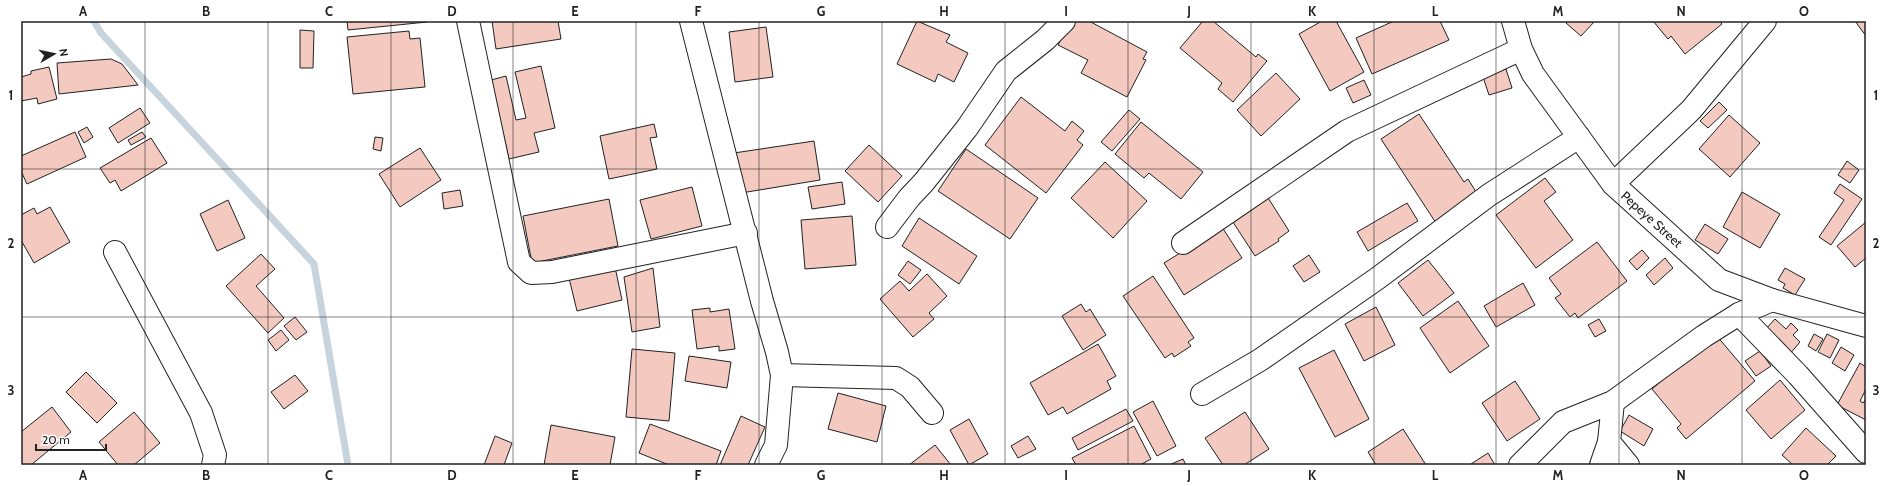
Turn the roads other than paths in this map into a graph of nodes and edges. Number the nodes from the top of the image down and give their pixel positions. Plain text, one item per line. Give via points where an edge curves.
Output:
1 (468, 21) edge
2 (691, 21) edge
3 (1064, 21) edge
4 (1513, 21) edge
5 (1765, 21) edge
6 (1521, 49) junction
7 (1579, 137) junction
8 (1613, 184) junction
9 (887, 228) dead end
10 (746, 233) junction
11 (1183, 243) dead end
12 (115, 252) dead end
13 (1772, 300) junction
14 (1739, 314) junction
15 (1866, 326) edge
16 (782, 375) junction
17 (1202, 394) dead end
18 (1613, 402) junction
19 (932, 413) dead end
20 (1609, 442) junction
21 (1866, 452) edge
22 (213, 465) edge
23 (766, 465) edge
24 (1520, 465) edge
25 (1601, 465) edge
26 (1628, 465) edge

1 - 10 street via 519,262 531,273 552,272
2 - 10 street
3 - 9 street via 1006,71 967,128
4 - 6 street, Pepeye Street
5 - 8 street via 1690,110
6 - 7 street, Pepeye Street via 1533,74
6 - 11 street via 1347,131
7 - 8 street, Pepeye Street
7 - 17 street via 1489,195 1378,278 1260,360
8 - 13 street, Pepeye Street via 1719,280
10 - 16 street
12 - 22 street via 201,413 215,455
13 - 14 street
13 - 15 street, Pepeye Street
14 - 18 street via 1704,336
14 - 21 street via 1798,375
16 - 19 street via 896,378 910,387
16 - 23 street via 776,445
18 - 20 street
18 - 24 street via 1563,422
20 - 25 street
20 - 26 street

